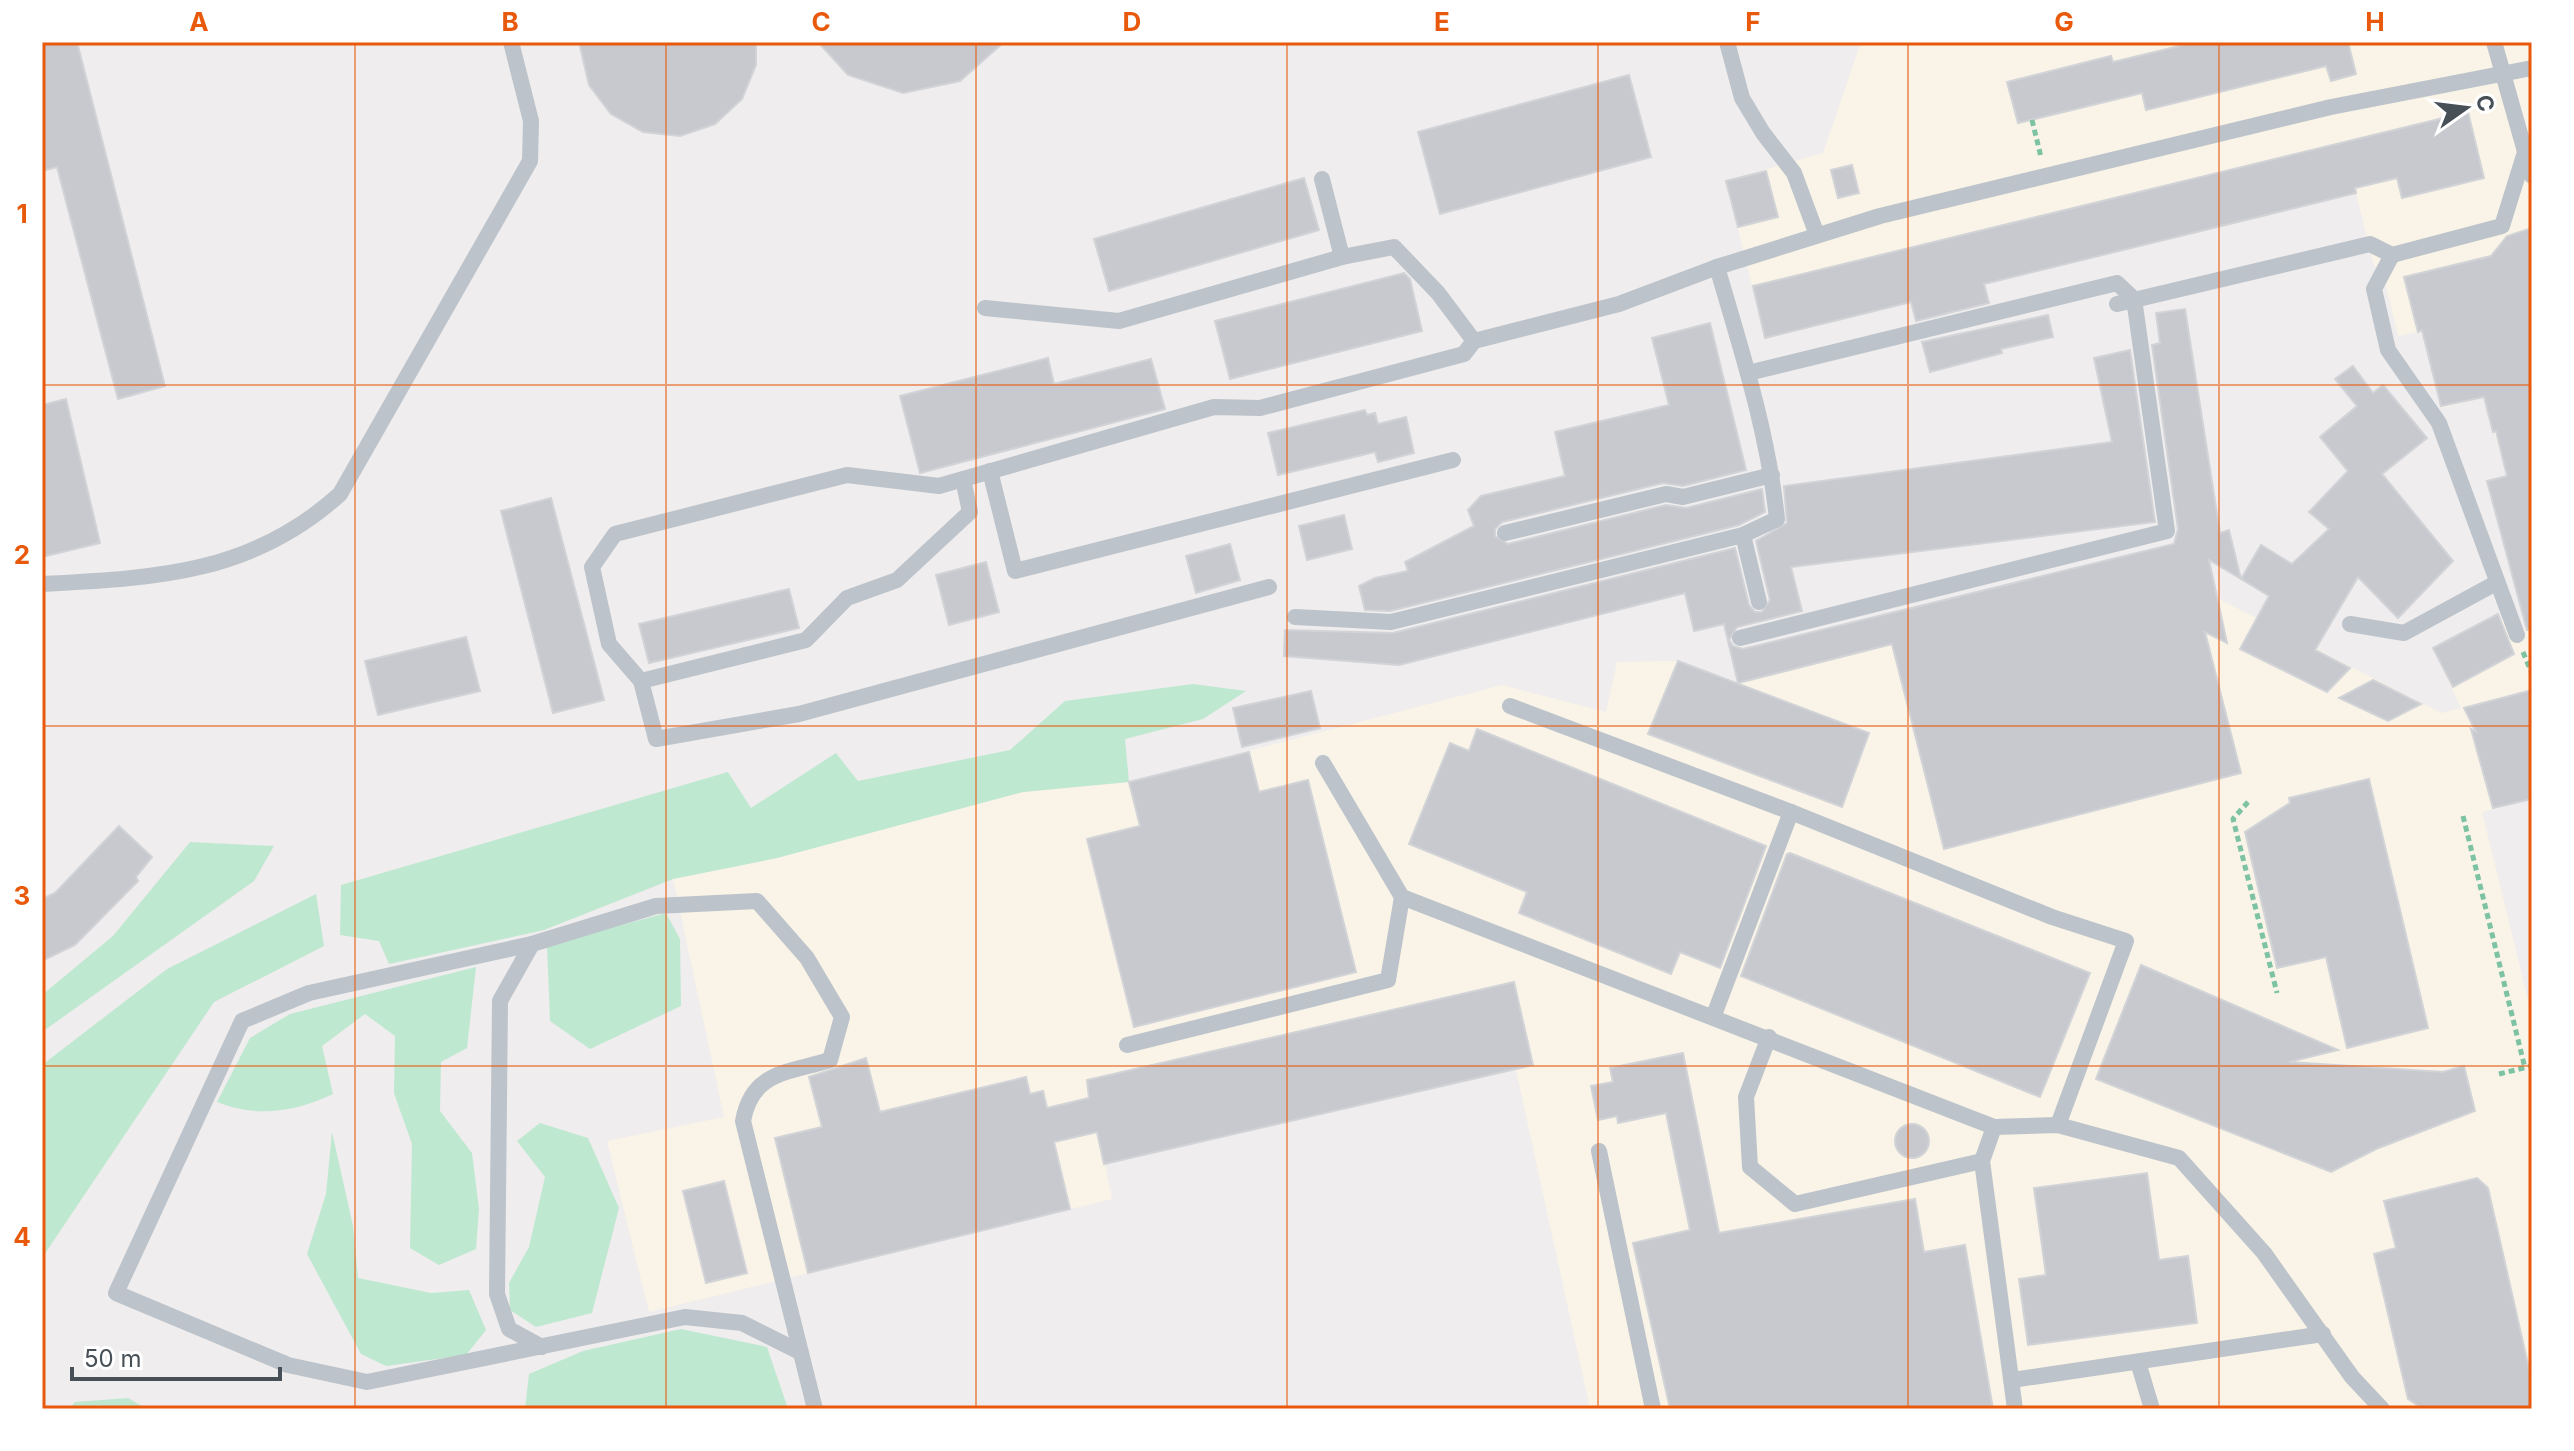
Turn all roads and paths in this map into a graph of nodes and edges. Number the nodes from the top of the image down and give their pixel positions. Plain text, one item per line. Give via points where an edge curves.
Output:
1 (511, 42) edge
2 (1727, 42) edge
3 (2494, 42) edge
4 (2532, 68) edge
5 (2502, 74) junction
6 (2032, 120) dead end
7 (2525, 152) junction
8 (2046, 176) junction
9 (2532, 176) edge
10 (1322, 179) dead end
11 (1817, 235) junction
12 (2392, 255) junction
13 (1342, 257) junction
14 (1717, 267) junction
15 (2134, 299) junction
16 (2117, 304) dead end
17 (985, 308) dead end
18 (1474, 341) junction
19 (1748, 373) junction
20 (1453, 460) dead end
21 (990, 471) junction
22 (1772, 475) junction
23 (963, 479) junction
24 (1505, 533) dead end
25 (1743, 535) junction
26 (2496, 583) junction
27 (42, 584) edge
28 (1269, 587) dead end
29 (1759, 602) dead end
30 (1295, 617) dead end
31 (2350, 624) dead end
32 (2517, 635) dead end
33 (1740, 638) dead end
34 (641, 681) junction
35 (1510, 706) dead end
36 (1323, 763) dead end
37 (2248, 802) dead end
38 (1791, 812) junction
39 (2463, 816) dead end
40 (1402, 897) junction
41 (532, 944) junction
42 (2277, 993) dead end
43 (1714, 1015) junction
44 (1769, 1037) junction
45 (1127, 1045) dead end
46 (2528, 1067) edge
47 (2499, 1074) dead end
48 (2058, 1125) junction
49 (1994, 1127) junction
50 (1599, 1151) dead end
51 (1982, 1161) junction
52 (2323, 1334) junction
53 (542, 1347) junction
54 (800, 1352) junction
55 (2138, 1362) junction
56 (2012, 1380) junction
57 (815, 1409) edge
58 (1653, 1409) edge
59 (2015, 1409) edge
60 (2152, 1409) edge
61 (2382, 1409) edge

1 - 27 lane via 531,121 530,161 340,494 308,523 259,550 205,566
2 - 11 lane via 1742,98 1794,173
3 - 5 lane
4 - 5 lane
5 - 7 lane
5 - 8 lane via 2331,107
6 - 8 path
7 - 9 lane
7 - 12 lane via 2502,226
8 - 11 lane
10 - 13 lane
11 - 14 lane
12 - 15 lane via 2370,244
12 - 26 lane via 2374,289 2388,350 2439,423
13 - 17 lane via 1119,321
13 - 18 lane via 1394,247
14 - 18 lane via 1619,304
14 - 19 lane
15 - 16 lane
15 - 19 lane via 2117,283
15 - 33 lane via 2167,531
18 - 21 lane via 1464,354 1435,362 1260,408 1214,407
19 - 22 lane
20 - 21 lane via 1015,571
21 - 23 lane
22 - 24 lane
22 - 25 lane via 1777,519
23 - 34 lane via 970,512 897,580 847,598 806,640
23 - 34 lane via 939,486 847,475 615,534 592,567 609,644
25 - 29 lane
25 - 30 lane via 1391,622
26 - 31 lane via 2404,633
26 - 32 lane
28 - 34 lane via 799,714 656,739
35 - 38 lane
36 - 40 lane
37 - 42 path via 2233,819
38 - 43 lane
38 - 48 lane via 2052,917 2126,941
39 - 46 path
40 - 43 lane
40 - 45 lane via 1388,980
41 - 53 lane via 500,1001 497,1294 509,1329
41 - 53 lane via 309,993 242,1021 116,1293 288,1365 367,1382
41 - 54 lane via 656,906 757,901 807,958 842,1017 830,1060 772,1076 746,1102 743,1121
43 - 44 lane
44 - 49 lane
44 - 51 lane via 1746,1097 1750,1167 1795,1204
46 - 47 path
48 - 49 lane
48 - 52 lane via 2179,1158 2264,1253
49 - 51 lane
50 - 58 lane
51 - 56 lane
52 - 55 lane
52 - 61 lane
53 - 54 lane via 685,1317 742,1323
54 - 57 lane
55 - 56 lane
55 - 60 lane
56 - 59 lane

